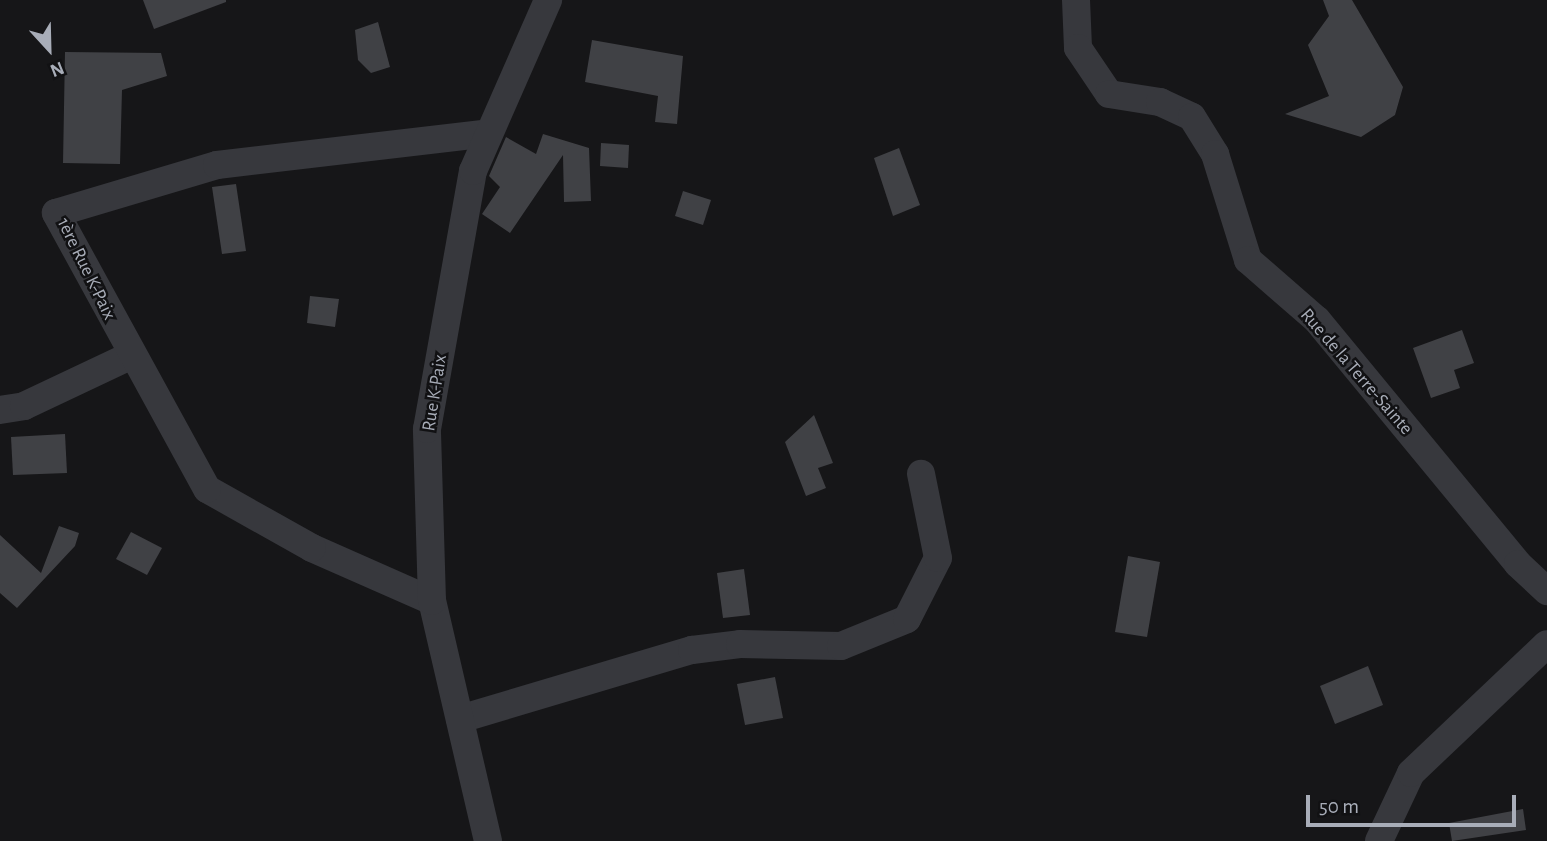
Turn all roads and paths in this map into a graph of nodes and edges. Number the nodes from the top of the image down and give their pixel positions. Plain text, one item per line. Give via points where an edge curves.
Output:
1 (548, 0) edge
2 (1076, 0) edge
3 (489, 133) junction
4 (130, 356) junction
5 (0, 410) edge
6 (921, 474) dead end
7 (1547, 591) edge
8 (432, 601) junction
9 (1547, 644) edge
10 (460, 719) junction
11 (488, 841) edge
12 (1379, 841) edge

1 - 3 street, Rue K-Paix
2 - 7 street, Rue de la Terre-Sainte via 1078,48 1109,94 1160,102 1192,117 1215,154 1248,260 1317,320 1518,564
3 - 4 street, 1ère Rue K-Paix via 217,165 56,213
3 - 8 street, Rue K-Paix via 473,172 427,429
4 - 5 street via 24,406
4 - 8 street, 1ère Rue K-Paix via 207,489 312,548
6 - 10 street via 939,558 907,620 841,646 740,644 692,650
8 - 10 street, Rue K-Paix
9 - 12 street via 1411,773
10 - 11 street, Rue K-Paix

